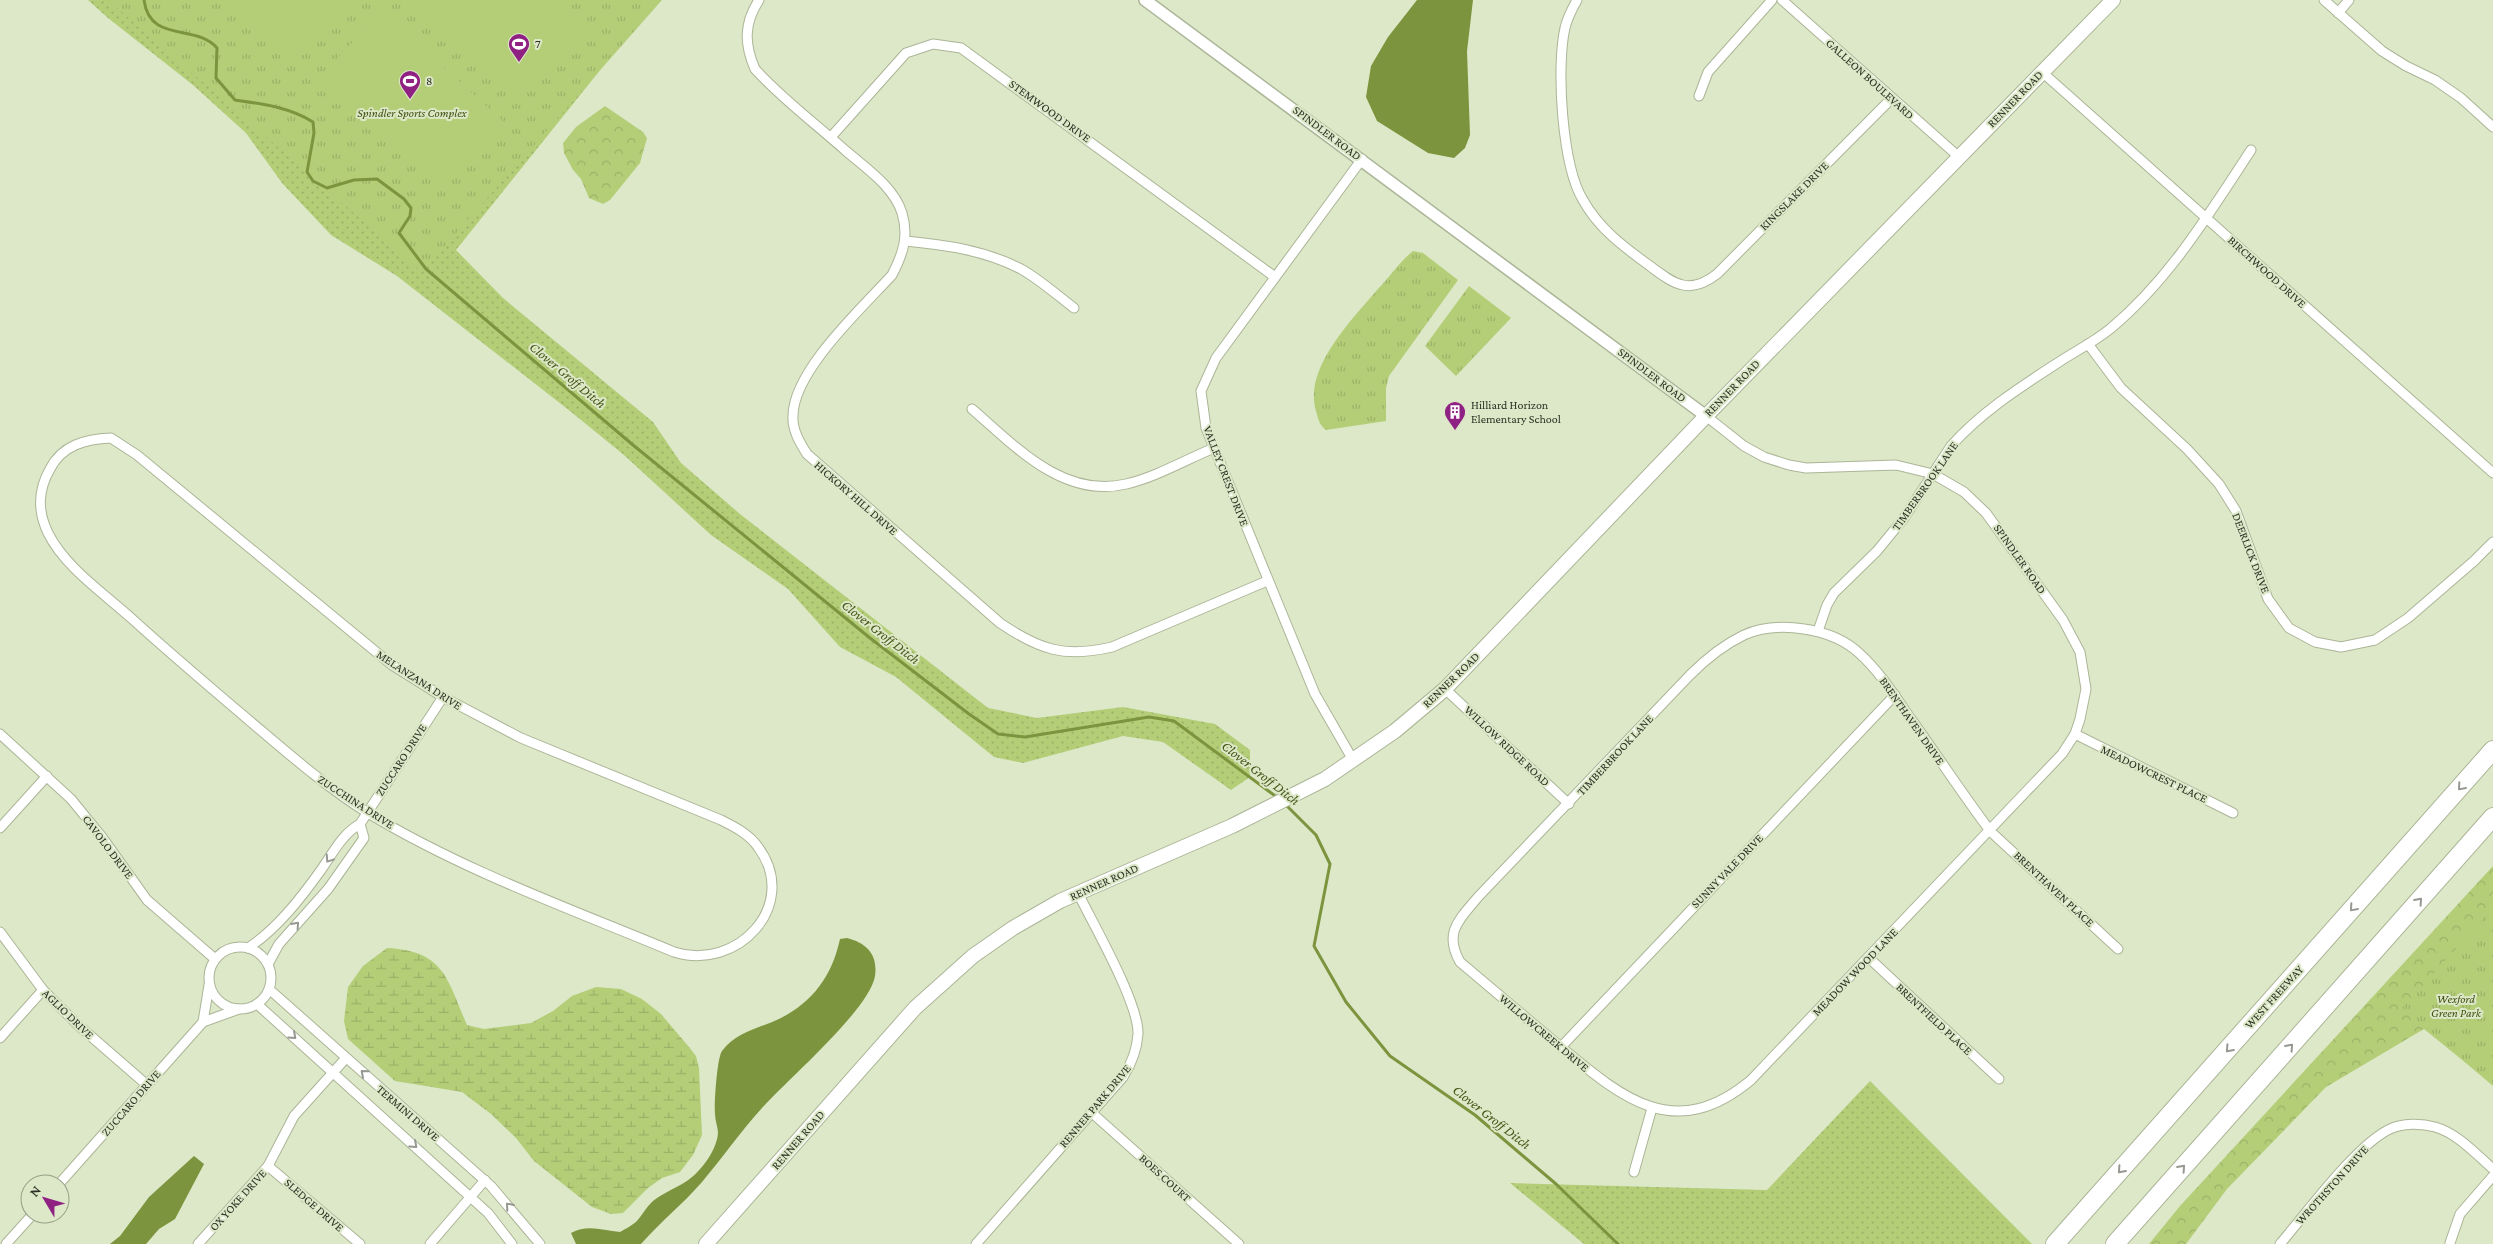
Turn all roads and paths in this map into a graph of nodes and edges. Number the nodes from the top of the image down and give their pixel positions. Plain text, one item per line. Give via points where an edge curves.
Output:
1 (759, 0) edge
2 (1145, 0) edge
3 (1577, 0) edge
4 (1772, 0) edge
5 (1782, 0) edge
6 (2113, 0) edge
7 (2324, 0) edge
8 (2349, 0) edge
9 (2338, 13) junction
10 (2042, 72) junction
11 (1699, 96) dead end
12 (1892, 98) junction
13 (2493, 127) edge
14 (831, 137) junction
15 (2251, 150) dead end
16 (1959, 157) junction
17 (1362, 160) junction
18 (2206, 218) junction
19 (906, 241) junction
20 (1275, 276) junction
21 (1074, 308) dead end
22 (2088, 344) junction
23 (972, 409) dead end
24 (1706, 416) junction
25 (1214, 448) junction
26 (55, 460) joint
27 (2493, 473) edge
28 (1933, 474) junction
29 (2493, 542) edge
30 (1267, 581) junction
31 (1818, 631) junction
32 (1445, 689) junction
33 (1895, 695) junction
34 (443, 697) junction
35 (0, 734) edge
36 (2075, 734) junction
37 (2493, 750) edge
38 (1353, 760) junction
39 (47, 776) junction
40 (1569, 804) junction
41 (367, 813) junction
42 (2232, 813) dead end
43 (2493, 817) edge
44 (360, 824) junction
45 (0, 828) edge
46 (1990, 831) junction
47 (772, 889) joint
48 (1078, 893) junction
49 (0, 932) edge
50 (1452, 942) joint
51 (248, 948) junction
52 (2118, 949) dead end
53 (1869, 958) junction
54 (215, 959) junction
55 (268, 964) junction
56 (209, 985) junction
57 (269, 989) junction
58 (42, 990) junction
59 (257, 1004) junction
60 (239, 1009) junction
61 (203, 1022) junction
62 (0, 1038) edge
63 (1561, 1047) junction
64 (346, 1058) junction
65 (333, 1073) junction
66 (1999, 1079) dead end
67 (147, 1085) junction
68 (1652, 1108) junction
69 (1091, 1112) junction
70 (268, 1166) junction
71 (2493, 1169) edge
72 (1634, 1172) dead end
73 (68, 1174) edge
74 (2493, 1176) edge
75 (485, 1180) junction
76 (471, 1197) junction
77 (24, 1224) edge
78 (2450, 1243) edge
79 (6, 1244) edge
80 (198, 1244) edge
81 (360, 1244) edge
82 (430, 1244) edge
83 (512, 1244) edge
84 (540, 1244) edge
85 (706, 1244) edge
86 (976, 1244) edge
87 (1239, 1244) edge
88 (2055, 1244) edge
89 (2115, 1244) edge
90 (2280, 1244) edge

1 - 14 street, HICKORY HILL DRIVE via 748,23 746,38 748,54 755,69
2 - 17 street, SPINDLER ROAD
3 - 12 street, KINGSLAKE DRIVE via 1565,29 1562,70 1565,146 1571,174 1582,200 1597,222 1618,243 1678,284 1706,283 1718,274
4 - 11 street via 1708,72
5 - 12 street, GALLEON BOULEVARD
6 - 10 main road, RENNER ROAD
7 - 9 street
8 - 9 street
9 - 13 street via 2382,51 2435,80
10 - 16 main road, RENNER ROAD
10 - 18 street, BIRCHWOOD DRIVE
12 - 16 street, GALLEON BOULEVARD
14 - 19 street, HICKORY HILL DRIVE via 883,183 902,211
14 - 20 street, STEMWOOD DRIVE via 906,53 933,44 961,48
15 - 18 street, TIMBERBROOK LANE
16 - 24 main road, RENNER ROAD
17 - 20 street, VALLEY CREST DRIVE
17 - 24 street, SPINDLER ROAD
18 - 22 street, TIMBERBROOK LANE via 2152,290
18 - 27 street, BIRCHWOOD DRIVE
19 - 21 street via 979,252 1022,270
19 - 30 street, HICKORY HILL DRIVE via 892,275 825,350 804,378 795,397 792,417 797,437 821,468 1000,623 1040,646 1061,652 1112,647
20 - 25 street, VALLEY CREST DRIVE via 1216,358 1201,392 1206,428
22 - 28 street, TIMBERBROOK LANE via 2009,395 1973,423 1951,446
22 - 29 street, DEERLICK DRIVE via 2121,388 2187,449 2219,484 2236,511 2268,599 2289,628 2314,642 2341,647 2375,640 2408,618
23 - 25 street via 1052,473 1088,485 1127,484
24 - 28 street, SPINDLER ROAD via 1744,446 1789,465 1806,468 1896,464
24 - 32 main road, RENNER ROAD
25 - 30 street, VALLEY CREST DRIVE
26 - 34 street, MELANZANA DRIVE via 72,446 92,439 111,438 137,455 392,665
26 - 41 street, ZUCCHINA DRIVE via 42,483 39,508 48,534 72,564 191,672 318,778
28 - 31 street, TIMBERBROOK LANE via 1893,532 1834,593
28 - 36 street, SPINDLER ROAD via 1964,492 1986,513 2063,620 2080,652 2084,670 2084,704
30 - 38 street, VALLEY CREST DRIVE via 1315,694
31 - 33 street, BRENTHAVEN DRIVE via 1839,639 1858,652
31 - 40 street, TIMBERBROOK LANE via 1792,628 1747,634 1714,653
32 - 38 main road, RENNER ROAD via 1396,732
32 - 40 street, WILLOW RIDGE ROAD
33 - 46 street, BRENTHAVEN DRIVE
33 - 63 street, SUNNY VALE DRIVE
34 - 41 street, ZUCCARO DRIVE
34 - 47 street, MELANZANA DRIVE via 521,738 742,831 758,846 768,864
35 - 39 street, CAVOLO DRIVE
36 - 42 street, MEADOWCREST PLACE
36 - 46 street, MEADOW WOOD LANE via 2062,754
37 -> 88 highway, WEST FREEWAY
38 - 48 main road, RENNER ROAD via 1283,801
39 - 45 street
39 - 54 street, CAVOLO DRIVE via 102,837 148,900
40 - 50 street, TIMBERBROOK LANE via 1478,897 1458,922
41 - 44 street, ZUCCARO DRIVE
41 - 47 street, ZUCCHINA DRIVE via 448,858 687,956 721,954 739,946 763,919
89 -> 43 highway
44 -> 51 street, ZUCCARO DRIVE via 349,830 289,910 267,934
55 -> 44 street, ZUCCARO DRIVE via 279,944 354,855 364,838
46 - 52 street, BRENTHAVEN PLACE
46 - 53 street, MEADOW WOOD LANE
48 - 69 street, RENNER PARK DRIVE via 1134,1008 1138,1033 1130,1067
48 - 85 main road, RENNER ROAD via 992,942 915,1008
49 - 58 street, AGLIO DRIVE
50 - 63 street, WILLOWCREEK DRIVE via 1460,962
51 - 54 street via 229,948
51 - 55 street via 256,951
53 - 66 street, BRENTFIELD PLACE
53 - 68 street, MEADOW WOOD LANE via 1752,1080 1734,1094 1693,1110
54 - 56 street via 208,976
55 - 57 street
56 - 60 street via 220,1002
56 - 61 street
57 - 59 street
57 - 64 street, TERMINI DRIVE
58 - 62 street
58 - 67 street, AGLIO DRIVE
59 - 60 street
59 -> 65 street, TERMINI DRIVE
60 - 61 street, ZUCCARO DRIVE
61 - 67 street, ZUCCARO DRIVE
63 - 68 street, WILLOWCREEK DRIVE via 1612,1089
64 - 65 street, OX YOKE DRIVE
75 -> 64 street, TERMINI DRIVE
65 - 70 street, OX YOKE DRIVE via 294,1116
65 -> 76 street, TERMINI DRIVE
67 - 73 street, ZUCCARO DRIVE
68 - 72 street
69 - 86 street, RENNER PARK DRIVE
69 - 87 street, BOES COURT
70 - 80 street, OX YOKE DRIVE
70 - 81 street, SLEDGE DRIVE
71 - 90 street, WROTHSTON DRIVE via 2458,1139 2435,1127 2412,1124 2391,1129 2362,1149
74 - 78 street via 2460,1214
75 - 76 street
84 -> 75 street, TERMINI DRIVE
76 - 82 street
76 - 83 street, TERMINI DRIVE via 488,1212
77 - 79 street

